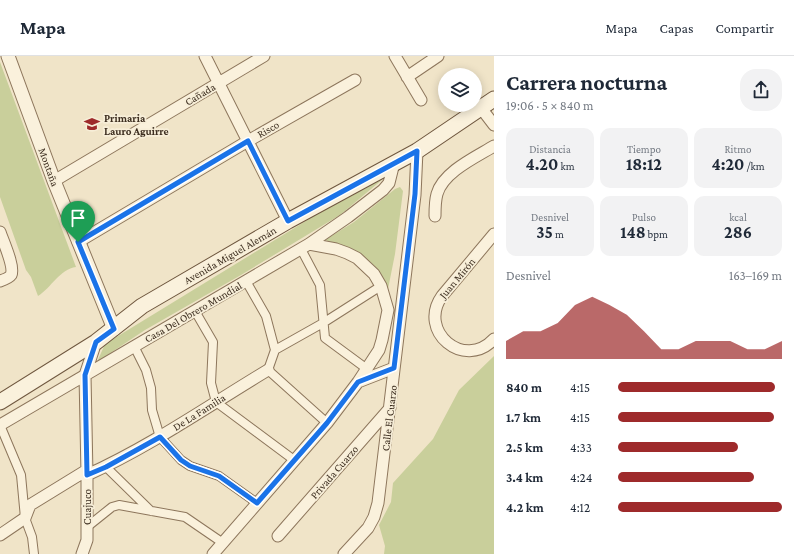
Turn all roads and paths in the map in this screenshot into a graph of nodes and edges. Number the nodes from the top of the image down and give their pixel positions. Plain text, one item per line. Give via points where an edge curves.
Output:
1 (9, 56) edge
2 (205, 56) edge
3 (264, 56) edge
4 (395, 56) edge
5 (438, 56) edge
6 (407, 77) junction
7 (355, 80) dead end
8 (219, 83) junction
9 (494, 99) edge
10 (421, 100) dead end
11 (482, 107) edge
12 (482, 109) edge
13 (475, 112) edge
14 (494, 125) edge
15 (248, 141) junction
16 (494, 146) edge
17 (417, 151) junction
18 (394, 163) junction
19 (54, 181) junction
20 (435, 216) dead end
21 (288, 221) junction
22 (0, 232) edge
23 (494, 234) edge
24 (78, 242) junction
25 (305, 246) junction
26 (406, 278) junction
27 (4, 279) edge
28 (246, 281) junction
29 (381, 286) junction
30 (388, 310) junction
31 (196, 311) junction
32 (323, 322) junction
33 (114, 329) junction
34 (494, 340) edge
35 (96, 342) junction
36 (134, 346) junction
37 (275, 350) junction
38 (394, 368) junction
39 (366, 369) junction
40 (268, 370) junction
41 (85, 375) junction
42 (358, 382) junction
43 (0, 402) edge
44 (216, 402) junction
45 (390, 408) junction
46 (327, 423) junction
47 (0, 425) edge
48 (160, 437) junction
49 (294, 460) junction
50 (106, 467) junction
51 (87, 473) junction
52 (257, 503) junction
53 (152, 512) junction
54 (25, 518) junction
55 (87, 528) junction
56 (363, 534) junction
57 (0, 535) edge
58 (278, 536) dead end
59 (223, 543) junction
60 (34, 554) edge
61 (86, 554) edge
62 (213, 554) edge
63 (344, 554) edge
64 (356, 554) edge

1 - 19 street, Montaña
2 - 8 street
3 - 8 street, Cañada
4 - 6 street
5 - 6 street
6 - 10 street
7 - 15 street, Risco
8 - 15 street
8 - 19 street, Cañada
9 - 11 main road, Avenida Miguel Alemán
12 - 14 street
13 - 17 main road, Avenida Miguel Alemán
15 - 21 street
15 - 24 street, Risco
16 - 20 street via 452,172 442,183 435,200
17 - 18 main road, Avenida Miguel Alemán
17 - 26 street, Calle El Cuarzo
18 - 21 main road, Avenida Miguel Alemán
18 - 25 street via 389,183 383,190
19 - 24 street, Montaña
21 - 33 main road, Avenida Miguel Alemán via 142,306
22 - 27 street via 11,274
23 - 34 street, Juan Mirón via 437,302 434,310 441,336 458,350 466,352 481,349
24 - 33 street, Montaña
25 - 28 street, Casa Del Obrero Mundial
25 - 29 street via 336,249 357,258 374,274
25 - 32 street via 320,285
26 - 30 street
26 - 38 street, Calle El Cuarzo
28 - 31 street, Casa Del Obrero Mundial
28 - 37 street via 266,316
29 - 30 street
29 - 32 street
30 - 39 street via 379,350
31 - 36 street, Casa Del Obrero Mundial
31 - 44 street via 213,342 211,383
32 - 37 street
32 - 39 street via 325,338
33 - 35 main road
35 - 41 street, Cuajuco
35 - 43 main road
36 - 41 street, Casa Del Obrero Mundial
36 - 48 street via 146,370 151,388 152,410
37 - 40 street
38 - 42 street
38 - 45 street, Calle El Cuarzo
39 - 42 street
40 - 44 street, De La Familia
40 - 46 street
41 - 47 street
41 - 51 street, Cuajuco
42 - 46 street
44 - 48 street, De La Familia
44 - 49 street
45 - 56 street, Calle El Cuarzo via 378,503 374,518
45 - 58 street, Privada Cuarzo
46 - 49 street
47 - 54 street via 22,475
48 - 50 street, De La Familia
48 - 52 street via 181,460 190,466 219,476
49 - 52 street
50 - 51 street, De La Familia
50 - 53 street
51 - 54 street, De La Familia via 30,505
51 - 55 street, Cuajuco
52 - 59 street
53 - 55 street via 119,505 112,507
53 - 59 street via 185,517
54 - 57 street
54 - 60 street via 32,537
55 - 61 street, Cuajuco
56 - 63 street
56 - 64 street
59 - 62 street

